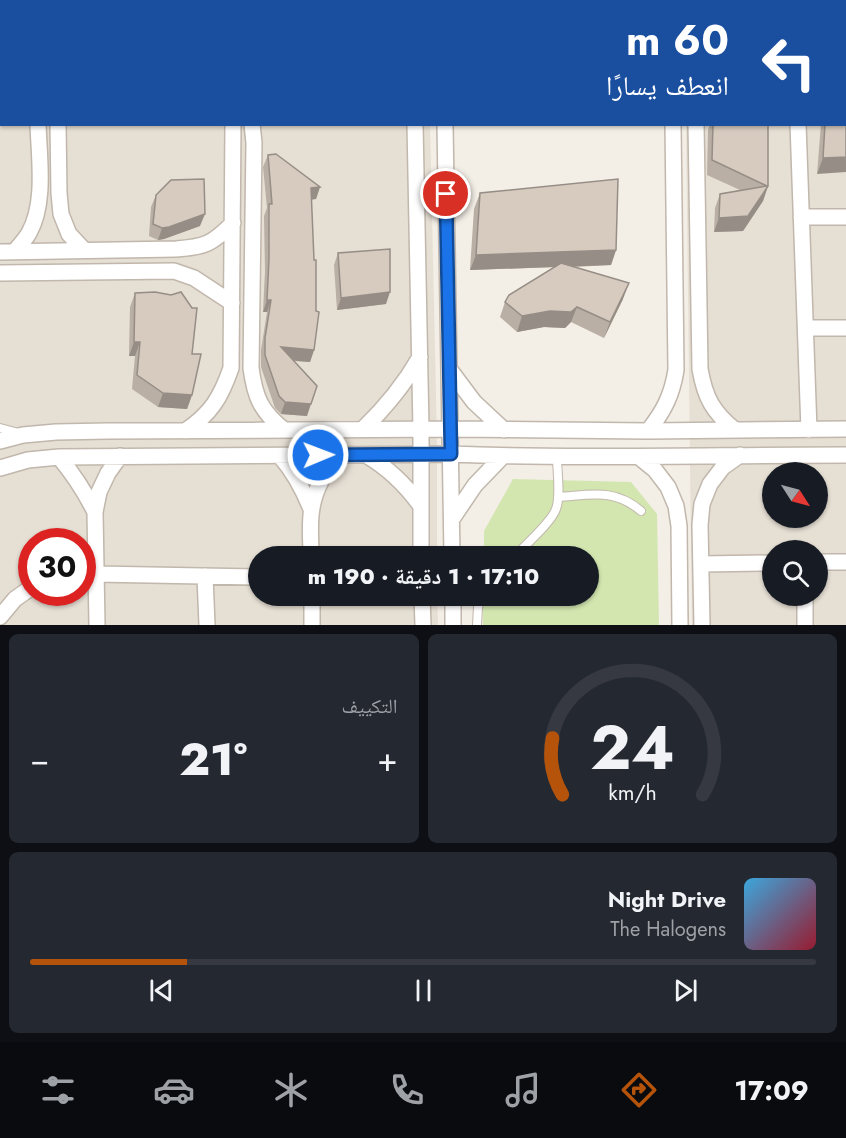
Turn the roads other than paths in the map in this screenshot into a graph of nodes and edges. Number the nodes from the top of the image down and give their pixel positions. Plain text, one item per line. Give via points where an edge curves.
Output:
1 (38, 126) edge
2 (58, 126) edge
3 (233, 126) edge
4 (252, 126) edge
5 (415, 126) edge
6 (445, 126) edge
7 (673, 126) edge
8 (696, 126) edge
9 (798, 126) edge
10 (40, 191) junction
11 (59, 193) junction
12 (801, 217) junction
13 (846, 217) edge
14 (233, 223) junction
15 (176, 249) junction
16 (84, 250) junction
17 (7, 252) edge
18 (174, 271) junction
19 (0, 273) edge
20 (232, 303) junction
21 (806, 328) junction
22 (846, 328) edge
23 (420, 357) junction
24 (231, 368) junction
25 (251, 368) junction
26 (450, 369) junction
27 (700, 369) junction
28 (676, 370) junction
29 (0, 428) edge
30 (421, 429) junction
31 (451, 429) junction
32 (846, 429) edge
33 (284, 430) junction
34 (362, 430) junction
35 (504, 430) junction
36 (735, 430) junction
37 (809, 430) junction
38 (185, 431) junction
39 (648, 431) junction
40 (23, 435) junction
41 (0, 441) edge
42 (421, 454) junction
43 (451, 454) junction
44 (337, 455) junction
45 (366, 455) junction
46 (740, 455) junction
47 (846, 455) edge
48 (120, 456) junction
49 (280, 456) junction
50 (503, 456) junction
51 (556, 457) junction
52 (639, 457) junction
53 (58, 458) junction
54 (0, 468) edge
55 (558, 497) junction
56 (420, 505) junction
57 (311, 509) junction
58 (641, 511) dead end
59 (95, 512) junction
60 (452, 519) junction
61 (93, 528) edge
62 (312, 546) edge
63 (421, 546) edge
64 (452, 546) edge
65 (524, 546) edge
66 (828, 562) edge
67 (846, 562) edge
68 (762, 563) edge
69 (701, 564) junction
70 (96, 575) edge
71 (206, 576) junction
72 (248, 577) edge
73 (18, 597) edge
74 (94, 606) edge
75 (312, 606) edge
76 (422, 606) edge
77 (453, 606) edge
78 (478, 606) edge
79 (805, 606) edge
80 (0, 617) edge
81 (97, 625) edge
82 (207, 625) edge
83 (312, 625) edge
84 (423, 625) edge
85 (453, 625) edge
86 (477, 625) edge
87 (680, 625) edge
88 (702, 625) edge
89 (805, 625) edge

1 - 10 street
2 - 11 street
3 - 14 street
4 - 25 street
5 - 23 street
6 - 26 street
7 - 28 street
8 - 27 street
9 - 12 street
10 - 11 street via 42,198 49,201
10 - 17 street via 38,214 29,235
11 - 16 street via 60,214 69,234
12 - 13 street
12 - 21 street
14 - 15 street via 217,238 197,248
14 - 20 street
15 - 16 street
15 - 18 street via 183,261
16 - 17 street
18 - 19 street
18 - 20 street via 194,278
20 - 24 street
21 - 22 street
21 - 37 street
23 - 30 street
23 - 34 street via 394,396
24 - 25 street via 241,377 248,375
24 - 38 street via 215,404 201,421
25 - 33 street via 260,404
26 - 31 street
26 - 35 street via 474,402
27 - 28 street
27 - 36 street via 710,404
28 - 39 street via 667,403
29 - 40 lane
30 - 31 street
30 - 34 street
30 - 42 street
31 - 35 street
31 - 43 street
32 - 37 street
33 - 34 street
33 - 38 street
35 - 39 street
36 - 37 street
36 - 39 street
38 - 40 street
40 - 41 street
42 - 43 street
42 - 45 street
42 - 56 street
43 - 50 street
43 - 60 street
44 - 45 street
44 - 49 street
44 - 57 street via 321,481
45 - 56 street via 392,473
46 - 47 street
46 - 52 street
46 - 69 street via 723,467 702,504
48 - 49 street
48 - 53 street
48 - 59 street via 103,483
49 - 57 street via 303,488
50 - 51 street
50 - 60 street
51 - 52 street
51 - 55 lane
52 - 87 street via 668,487 676,506
53 - 54 street via 28,460
53 - 59 street via 73,474
55 - 58 lane via 620,497
55 - 65 lane via 554,514
56 - 63 street
57 - 62 street
59 - 61 street
60 - 64 street
66 - 67 street
68 - 69 street
69 - 88 street
70 - 71 street
71 - 72 street
71 - 82 street
73 - 80 street
74 - 81 street
75 - 83 street
76 - 84 street
77 - 85 street
78 - 86 lane
79 - 89 street

